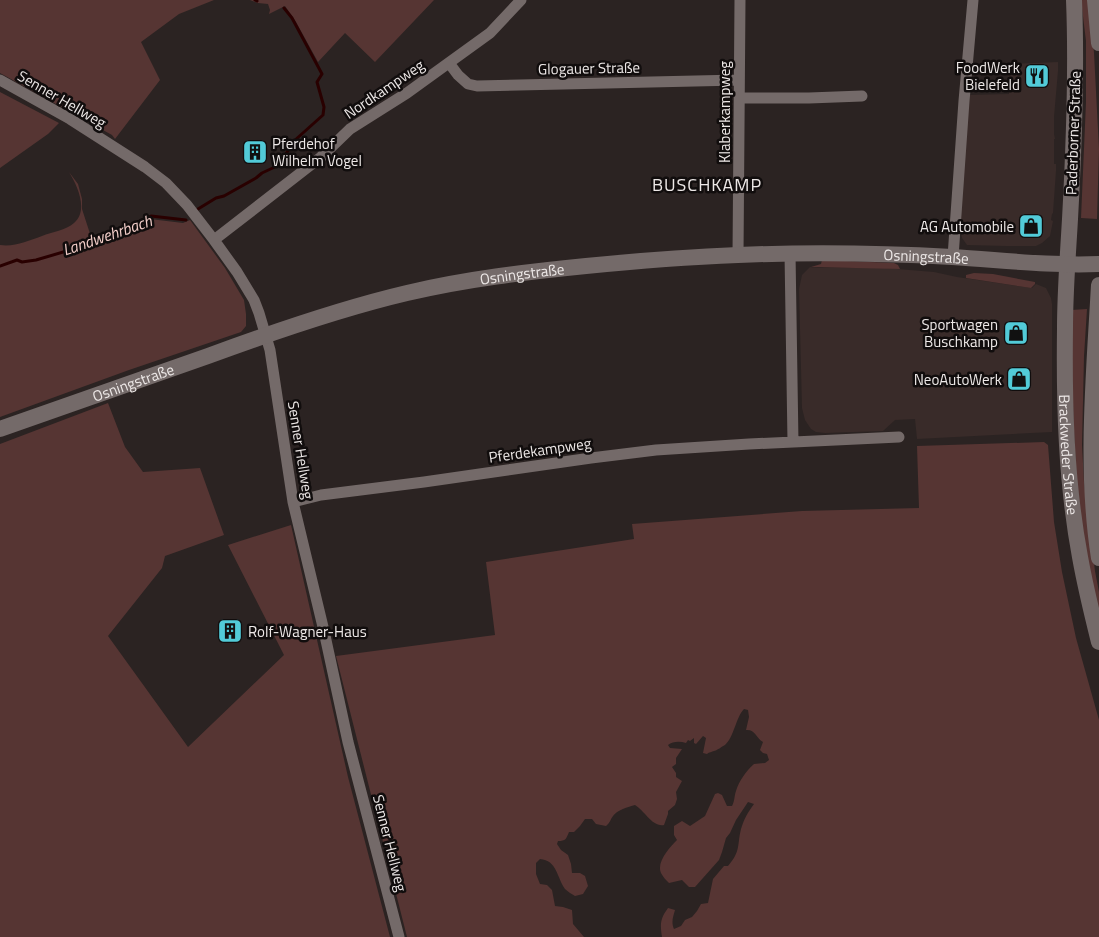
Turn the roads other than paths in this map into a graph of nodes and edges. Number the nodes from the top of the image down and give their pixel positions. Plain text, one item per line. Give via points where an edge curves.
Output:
1 (521, 0) edge
2 (740, 0) edge
3 (973, 0) edge
4 (1074, 0) edge
5 (1095, 0) edge
6 (1099, 43) edge
7 (449, 63) junction
8 (0, 80) edge
9 (739, 80) junction
10 (862, 96) dead end
11 (740, 98) junction
12 (214, 240) junction
13 (790, 253) junction
14 (738, 255) junction
15 (953, 257) junction
16 (1099, 264) edge
17 (1067, 265) junction
18 (1099, 285) edge
19 (266, 335) junction
20 (0, 429) edge
21 (899, 437) dead end
22 (793, 442) junction
23 (293, 502) junction
24 (1099, 558) edge
25 (1099, 642) edge
26 (399, 937) edge

1 - 7 street, Nordkampweg via 490,33
2 - 9 street, Klaberkampweg
3 - 15 street
4 - 17 main road, Paderborner Straße via 1076,73
5 - 6 main road
7 - 9 street, Glogauer Straße via 468,84 477,86
7 - 12 street, Nordkampweg via 350,129 321,157
8 - 12 street, Senner Hellweg via 70,119 156,175 176,193
9 - 11 street, Klaberkampweg
10 - 11 street
11 - 14 street, Klaberkampweg
12 - 19 street, Senner Hellweg via 248,290
13 - 14 main road, Osningstraße
13 - 15 main road, Osningstraße
13 - 22 street
14 - 19 main road, Osningstraße via 608,264 486,278 386,298
15 - 17 main road, Osningstraße
16 - 17 main road, Osningstraße
17 - 25 main road, Brackweder Straße via 1065,358 1069,472 1080,557
18 - 24 main road, Brackweder Straße via 1092,452
19 - 20 main road, Osningstraße
19 - 23 street, Senner Hellweg
21 - 22 street, Pferdekampweg
22 - 23 street, Pferdekampweg via 623,454 321,495
23 - 26 street, Senner Hellweg via 348,742

